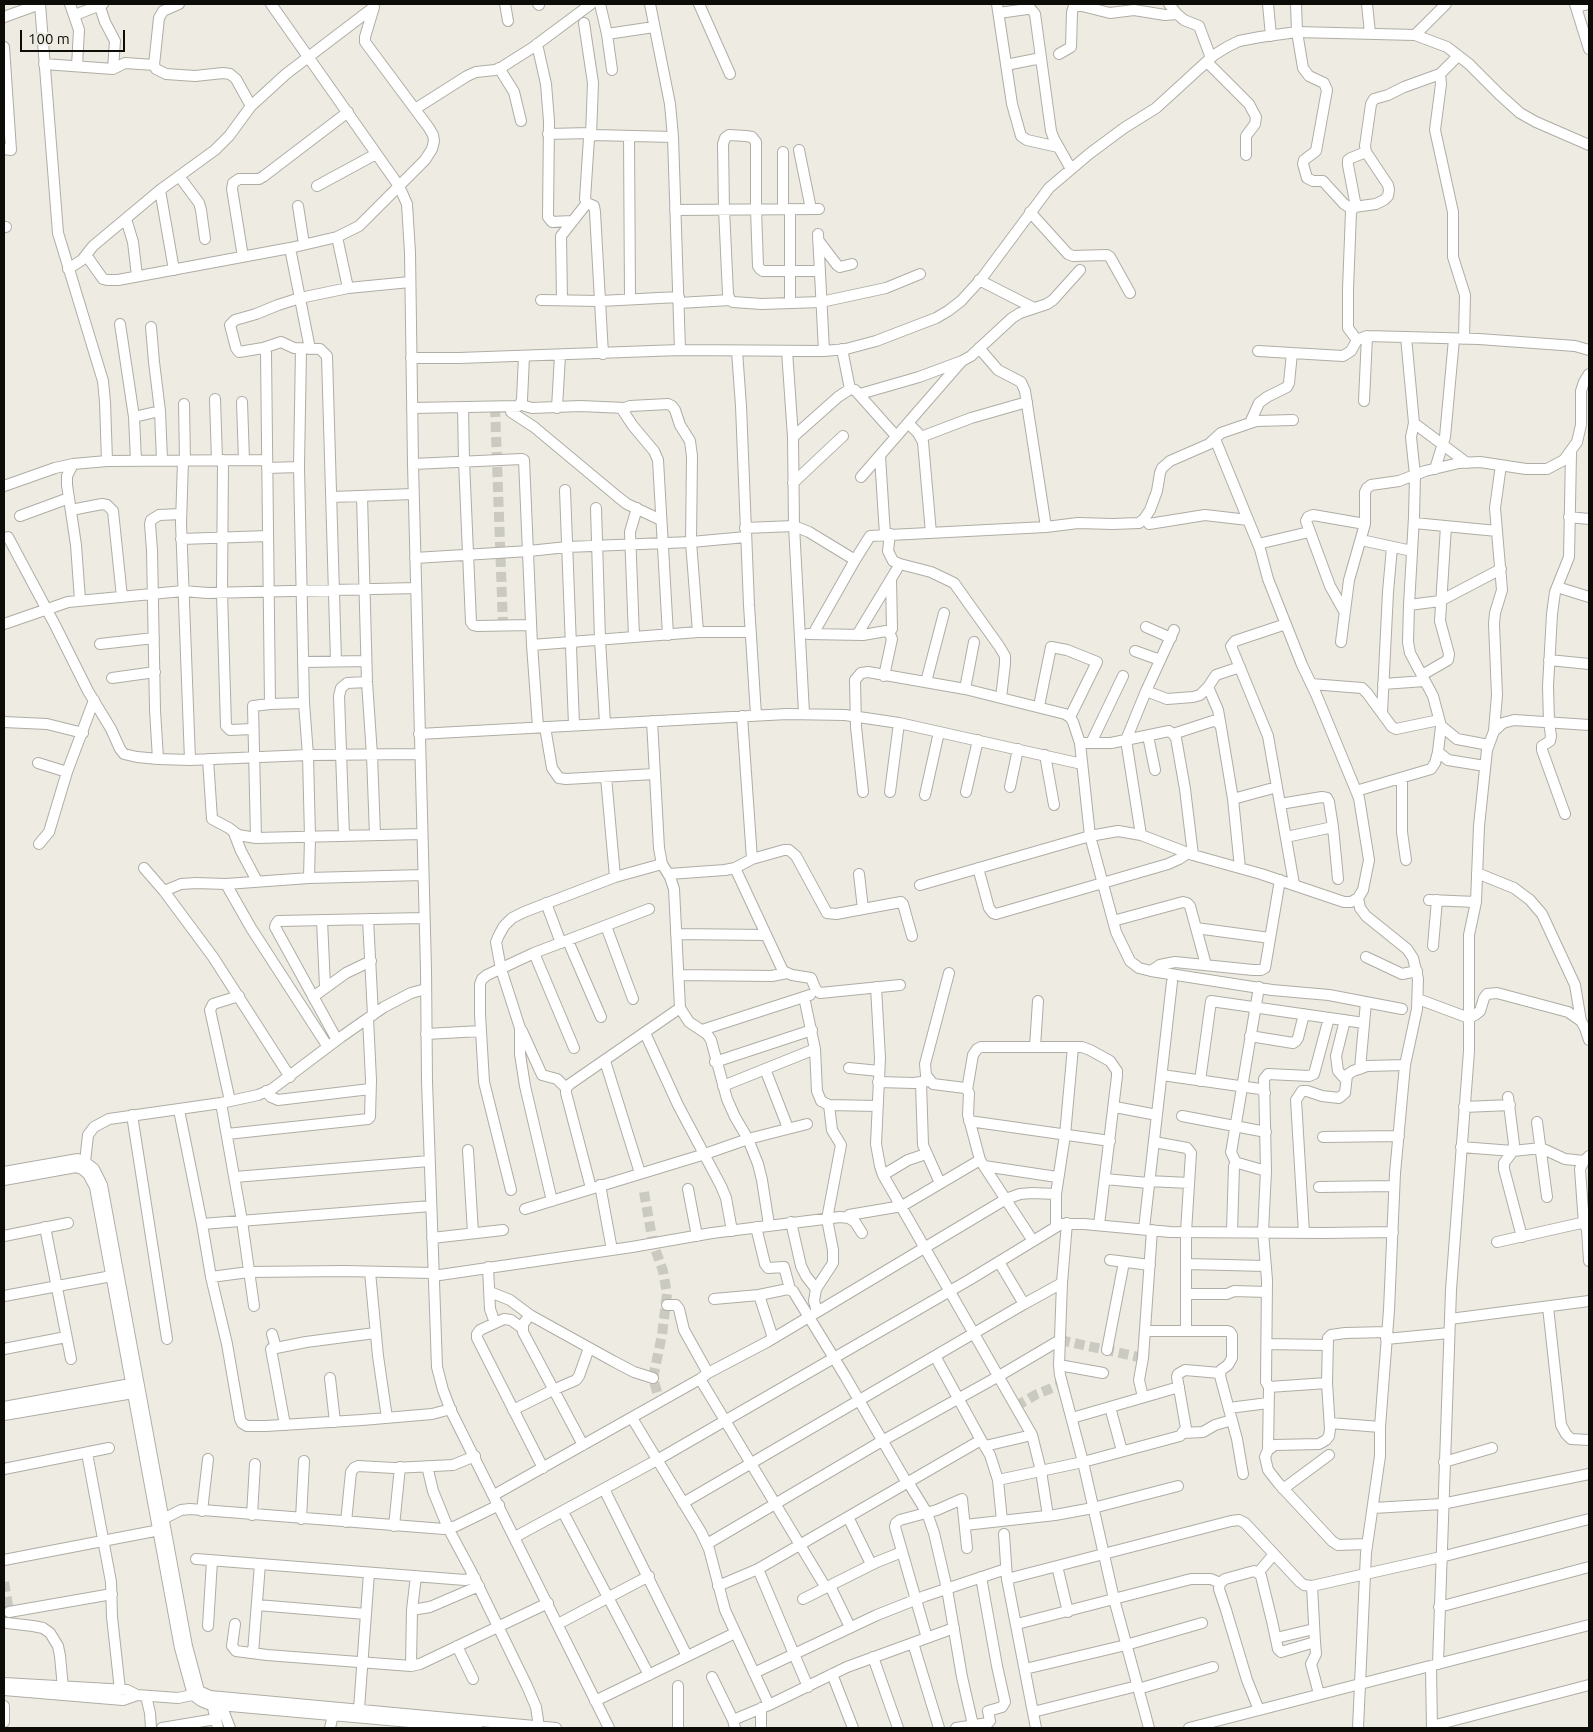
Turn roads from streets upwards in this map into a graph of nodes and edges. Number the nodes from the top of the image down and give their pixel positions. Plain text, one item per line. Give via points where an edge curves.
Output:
1 (40, 4) edge
2 (70, 4) edge
3 (100, 4) edge
4 (176, 4) edge
5 (270, 4) edge
6 (504, 4) edge
7 (592, 4) edge
8 (600, 4) edge
9 (699, 4) edge
10 (1169, 4) edge
11 (1268, 4) edge
12 (1296, 4) edge
13 (1367, 4) edge
14 (1446, 4) edge
15 (1589, 4) edge
16 (653, 5) edge
17 (1575, 5) edge
18 (376, 6) edge
19 (998, 8) edge
20 (1176, 14) junction
21 (4, 16) edge
22 (74, 16) junction
23 (508, 21) dead end
24 (584, 23) dead end
25 (654, 27) junction
26 (1297, 32) junction
27 (1370, 33) junction
28 (607, 34) junction
29 (1415, 35) junction
30 (1271, 36) junction
31 (537, 44) junction
32 (4, 47) edge
33 (1589, 49) edge
34 (1059, 54) dead end
35 (308, 55) junction
36 (1458, 56) junction
37 (1041, 58) junction
38 (1209, 60) junction
39 (44, 64) junction
40 (1006, 64) junction
41 (154, 65) junction
42 (77, 66) junction
43 (500, 68) junction
44 (113, 69) junction
45 (612, 70) dead end
46 (730, 74) dead end
47 (1440, 74) junction
48 (250, 106) junction
49 (415, 109) junction
50 (348, 112) junction
51 (521, 121) dead end
52 (548, 134) junction
53 (591, 134) junction
54 (629, 136) junction
55 (674, 137) junction
56 (1589, 145) edge
57 (1058, 147) junction
58 (4, 149) edge
59 (799, 150) dead end
60 (783, 152) dead end
61 (1366, 152) junction
62 (376, 154) junction
63 (1246, 155) dead end
64 (1071, 169) junction
65 (179, 176) junction
66 (317, 186) dead end
67 (399, 186) junction
68 (160, 190) junction
69 (587, 203) junction
70 (298, 206) dead end
71 (1354, 208) junction
72 (724, 209) junction
73 (756, 209) junction
74 (786, 209) junction
75 (675, 210) junction
76 (1030, 212) junction
77 (126, 219) junction
78 (571, 221) junction
79 (337, 237) junction
80 (205, 239) dead end
81 (304, 244) junction
82 (290, 248) junction
83 (86, 255) junction
84 (243, 257) junction
85 (852, 264) dead end
86 (68, 269) junction
87 (174, 270) junction
88 (1080, 270) dead end
89 (791, 271) junction
90 (820, 272) junction
91 (920, 274) dead end
92 (138, 276) junction
93 (979, 280) junction
94 (410, 282) junction
95 (348, 288) junction
96 (1130, 293) dead end
97 (300, 298) junction
98 (630, 299) junction
99 (542, 300) dead end
100 (562, 300) junction
101 (679, 300) junction
102 (730, 300) junction
103 (600, 301) junction
104 (821, 302) junction
105 (790, 303) junction
106 (1034, 308) junction
107 (120, 324) dead end
108 (151, 327) dead end
109 (1406, 337) junction
110 (1362, 338) junction
111 (1459, 339) junction
112 (263, 348) junction
113 (979, 348) junction
114 (306, 349) junction
115 (842, 349) junction
116 (680, 350) junction
117 (1589, 350) edge
118 (737, 351) junction
119 (786, 351) junction
120 (824, 351) junction
121 (1258, 352) dead end
122 (1292, 353) junction
123 (603, 354) junction
124 (560, 355) junction
125 (524, 356) junction
126 (410, 358) junction
127 (962, 361) junction
128 (1589, 374) edge
129 (850, 389) junction
130 (860, 394) junction
131 (215, 399) dead end
132 (1364, 401) dead end
133 (242, 402) dead end
134 (1027, 402) junction
135 (184, 404) dead end
136 (525, 406) dead end
137 (463, 407) junction
138 (511, 407) junction
139 (412, 408) junction
140 (557, 408) junction
141 (625, 408) junction
142 (160, 411) junction
143 (134, 416) junction
144 (1293, 420) dead end
145 (908, 423) junction
146 (1250, 423) junction
147 (1414, 423) junction
148 (843, 436) dead end
149 (896, 436) junction
150 (792, 437) junction
151 (921, 437) junction
152 (1214, 439) junction
153 (1442, 444) junction
154 (1571, 453) junction
155 (880, 456) junction
156 (162, 460) junction
157 (220, 460) junction
158 (244, 460) junction
159 (136, 461) junction
160 (184, 461) junction
161 (464, 461) junction
162 (107, 462) junction
163 (1467, 462) junction
164 (73, 464) junction
165 (267, 464) junction
166 (412, 464) junction
167 (1501, 466) junction
168 (299, 467) junction
169 (1434, 469) junction
170 (1415, 475) junction
171 (861, 477) dead end
172 (793, 483) junction
173 (4, 486) edge
174 (565, 490) dead end
175 (413, 494) junction
176 (362, 496) junction
177 (69, 498) junction
178 (332, 498) junction
179 (596, 508) dead end
180 (637, 508) junction
181 (71, 510) junction
182 (181, 514) junction
183 (20, 516) dead end
184 (1569, 517) junction
185 (1589, 519) edge
186 (661, 520) junction
187 (1248, 520) junction
188 (1414, 523) junction
189 (1149, 524) dead end
190 (1365, 524) junction
191 (794, 526) junction
192 (1046, 526) junction
193 (1446, 526) junction
194 (1497, 531) junction
195 (1309, 532) junction
196 (746, 533) junction
197 (931, 533) junction
198 (888, 534) junction
199 (268, 536) junction
200 (8, 537) dead end
201 (222, 538) junction
202 (181, 539) junction
203 (1361, 540) junction
204 (691, 542) junction
205 (663, 544) junction
206 (1258, 544) junction
207 (632, 545) junction
208 (598, 546) junction
209 (567, 547) junction
210 (1392, 547) junction
211 (529, 551) junction
212 (1412, 551) junction
213 (468, 555) junction
214 (415, 558) junction
215 (855, 560) junction
216 (900, 564) junction
217 (1500, 569) junction
218 (892, 578) junction
219 (1557, 587) junction
220 (416, 588) junction
221 (365, 589) junction
222 (333, 590) junction
223 (183, 591) junction
224 (301, 591) junction
225 (269, 592) junction
226 (222, 593) junction
227 (154, 594) junction
228 (122, 597) junction
229 (1589, 597) edge
230 (80, 600) junction
231 (1440, 601) junction
232 (1409, 605) junction
233 (47, 610) junction
234 (1344, 611) junction
235 (944, 614) dead end
236 (4, 624) edge
237 (1286, 624) junction
238 (532, 625) junction
239 (1146, 627) dead end
240 (892, 629) dead end
241 (698, 632) junction
242 (751, 632) junction
243 (800, 632) junction
244 (813, 634) junction
245 (668, 635) junction
246 (856, 635) junction
247 (634, 637) junction
248 (154, 638) junction
249 (600, 640) junction
250 (571, 642) junction
251 (974, 642) dead end
252 (1341, 642) dead end
253 (100, 644) dead end
254 (532, 645) junction
255 (1135, 651) dead end
256 (1160, 660) junction
257 (1550, 660) junction
258 (336, 661) junction
259 (366, 661) junction
260 (303, 662) junction
261 (1589, 664) edge
262 (1240, 667) junction
263 (155, 672) junction
264 (884, 676) junction
265 (1123, 676) dead end
266 (112, 678) dead end
267 (1424, 678) junction
268 (367, 682) junction
269 (926, 682) junction
270 (1311, 684) junction
271 (1383, 684) junction
272 (1208, 688) junction
273 (965, 689) junction
274 (1146, 691) junction
275 (1001, 698) junction
276 (94, 700) junction
277 (304, 703) junction
278 (270, 704) junction
279 (1040, 706) junction
280 (804, 713) junction
281 (1382, 713) junction
282 (756, 715) junction
283 (742, 716) junction
284 (857, 716) junction
285 (1070, 717) junction
286 (652, 721) junction
287 (4, 722) edge
288 (1549, 722) junction
289 (605, 723) junction
290 (899, 723) junction
291 (1440, 723) junction
292 (574, 725) junction
293 (1589, 725) edge
294 (541, 727) junction
295 (1220, 727) junction
296 (253, 730) junction
297 (1494, 731) junction
298 (938, 732) junction
299 (83, 733) junction
300 (419, 734) junction
301 (1174, 734) junction
302 (1148, 736) junction
303 (978, 740) junction
304 (1126, 740) junction
305 (1086, 743) junction
306 (1489, 745) junction
307 (1018, 749) junction
308 (1438, 752) junction
309 (420, 754) junction
310 (308, 755) junction
311 (340, 755) junction
312 (372, 755) junction
313 (1045, 755) junction
314 (254, 758) junction
315 (155, 759) junction
316 (208, 759) junction
317 (190, 760) junction
318 (38, 763) dead end
319 (1082, 764) junction
320 (1485, 766) junction
321 (1154, 770) dead end
322 (67, 772) junction
323 (654, 774) junction
324 (606, 778) junction
325 (1402, 778) junction
326 (1010, 787) dead end
327 (1277, 787) junction
328 (1356, 790) junction
329 (863, 792) dead end
330 (890, 792) dead end
331 (966, 792) dead end
332 (925, 795) dead end
333 (1232, 799) junction
334 (1280, 804) junction
335 (1054, 805) dead end
336 (1565, 814) dead end
337 (1333, 827) junction
338 (234, 833) junction
339 (422, 834) junction
340 (375, 835) junction
341 (1141, 835) junction
342 (344, 836) junction
343 (1090, 836) junction
344 (1286, 836) junction
345 (310, 837) junction
346 (256, 838) junction
347 (39, 844) dead end
348 (1191, 854) junction
349 (752, 859) junction
350 (1406, 860) dead end
351 (662, 864) junction
352 (144, 868) dead end
353 (735, 868) junction
354 (978, 868) junction
355 (1240, 868) junction
356 (1477, 873) junction
357 (669, 874) junction
358 (859, 874) dead end
359 (423, 875) junction
360 (615, 877) junction
361 (309, 878) junction
362 (1338, 879) dead end
363 (1280, 880) junction
364 (252, 881) junction
365 (1102, 882) junction
366 (226, 884) junction
367 (1294, 884) junction
368 (920, 885) dead end
369 (164, 891) junction
370 (1358, 898) junction
371 (1476, 902) junction
372 (546, 903) junction
373 (649, 909) dead end
374 (863, 909) junction
375 (424, 918) junction
376 (368, 919) junction
377 (322, 920) junction
378 (1113, 921) junction
379 (606, 926) junction
380 (1196, 928) junction
381 (676, 934) junction
382 (765, 935) junction
383 (912, 936) dead end
384 (1270, 938) junction
385 (565, 942) junction
386 (1433, 946) dead end
387 (534, 953) junction
388 (1366, 957) dead end
389 (371, 960) junction
390 (1206, 965) junction
391 (501, 969) junction
392 (1151, 971) junction
393 (1417, 971) junction
394 (787, 973) junction
395 (949, 973) dead end
396 (678, 975) junction
397 (1172, 982) dead end
398 (900, 985) dead end
399 (325, 987) junction
400 (876, 987) junction
401 (1259, 987) junction
402 (426, 989) junction
403 (818, 992) junction
404 (239, 996) junction
405 (313, 997) junction
406 (804, 997) junction
407 (633, 999) dead end
408 (1418, 999) junction
409 (1038, 1001) dead end
410 (1366, 1002) junction
411 (1255, 1007) junction
412 (1584, 1007) edge
413 (680, 1008) junction
414 (1402, 1009) dead end
415 (1304, 1014) junction
416 (370, 1016) junction
417 (601, 1017) dead end
418 (1329, 1018) junction
419 (1469, 1018) junction
420 (1345, 1020) junction
421 (1581, 1021) junction
422 (1364, 1023) junction
423 (520, 1028) junction
424 (702, 1030) junction
425 (812, 1030) junction
426 (481, 1031) junction
427 (645, 1033) junction
428 (426, 1034) junction
429 (1250, 1036) junction
430 (337, 1040) junction
431 (1589, 1040) edge
432 (328, 1047) junction
433 (1035, 1047) junction
434 (1073, 1047) junction
435 (574, 1048) dead end
436 (815, 1049) junction
437 (605, 1061) junction
438 (715, 1062) junction
439 (1405, 1065) junction
440 (849, 1068) dead end
441 (766, 1069) junction
442 (1360, 1069) junction
443 (879, 1071) junction
444 (1162, 1075) junction
445 (290, 1077) junction
446 (1346, 1080) junction
447 (925, 1081) junction
448 (1200, 1081) junction
449 (878, 1082) junction
450 (722, 1086) junction
451 (566, 1088) junction
452 (1242, 1088) junction
453 (370, 1089) junction
454 (967, 1090) junction
455 (266, 1091) junction
456 (1264, 1093) junction
457 (225, 1102) junction
458 (829, 1105) junction
459 (877, 1106) junction
460 (1115, 1107) junction
461 (1464, 1107) junction
462 (179, 1110) junction
463 (132, 1115) junction
464 (1157, 1115) junction
465 (1182, 1116) dead end
466 (969, 1121) junction
467 (1537, 1122) dead end
468 (807, 1124) dead end
469 (1236, 1126) junction
470 (788, 1128) junction
471 (1266, 1132) junction
472 (227, 1134) junction
473 (1065, 1135) junction
474 (1399, 1136) junction
475 (1322, 1137) dead end
476 (748, 1139) junction
477 (1110, 1142) junction
478 (1154, 1142) junction
479 (1461, 1147) junction
480 (1541, 1148) junction
481 (468, 1150) dead end
482 (1513, 1151) junction
483 (704, 1154) junction
484 (926, 1154) junction
485 (1586, 1159) edge
486 (429, 1161) junction
487 (982, 1163) junction
488 (1236, 1163) junction
489 (84, 1165) junction
490 (1266, 1171) junction
491 (4, 1172) edge
492 (640, 1173) junction
493 (883, 1175) junction
494 (235, 1177) junction
495 (1057, 1177) junction
496 (1105, 1179) junction
497 (4, 1180) edge
498 (1148, 1182) junction
499 (1189, 1183) junction
500 (940, 1184) junction
501 (1394, 1186) junction
502 (596, 1187) junction
503 (1319, 1187) dead end
504 (511, 1190) dead end
505 (688, 1190) dead end
506 (1056, 1194) junction
507 (1547, 1197) dead end
508 (1006, 1199) junction
509 (552, 1201) junction
510 (431, 1206) junction
511 (902, 1206) junction
512 (525, 1209) dead end
513 (849, 1215) dead end
514 (826, 1219) junction
515 (242, 1221) junction
516 (68, 1222) dead end
517 (791, 1222) junction
518 (1067, 1223) junction
519 (202, 1224) junction
520 (1584, 1224) junction
521 (769, 1225) junction
522 (1099, 1226) junction
523 (45, 1227) junction
524 (756, 1227) junction
525 (1056, 1227) junction
526 (503, 1230) dead end
527 (1148, 1230) junction
528 (732, 1231) junction
529 (862, 1232) dead end
530 (1186, 1232) junction
531 (1232, 1232) junction
532 (1263, 1232) junction
533 (1304, 1232) junction
534 (1393, 1232) junction
535 (473, 1233) junction
536 (4, 1236) edge
537 (697, 1236) junction
538 (1522, 1237) junction
539 (432, 1238) junction
540 (1033, 1241) junction
541 (1497, 1242) dead end
542 (926, 1247) junction
543 (612, 1250) junction
544 (1110, 1260) dead end
545 (1589, 1261) edge
546 (999, 1262) junction
547 (1124, 1262) junction
548 (1187, 1264) junction
549 (1150, 1265) junction
550 (1266, 1266) junction
551 (488, 1267) junction
552 (249, 1272) junction
553 (370, 1272) junction
554 (433, 1274) junction
555 (114, 1276) junction
556 (211, 1277) junction
557 (1062, 1283) junction
558 (57, 1287) junction
559 (816, 1288) junction
560 (790, 1289) junction
561 (951, 1291) junction
562 (490, 1292) junction
563 (1267, 1292) junction
564 (1187, 1294) junction
565 (759, 1295) junction
566 (4, 1296) edge
567 (714, 1299) dead end
568 (1589, 1301) edge
569 (1024, 1304) junction
570 (667, 1305) dead end
571 (254, 1306) dead end
572 (1548, 1307) junction
573 (530, 1314) junction
574 (813, 1314) junction
575 (1450, 1319) junction
576 (495, 1323) junction
577 (522, 1328) junction
578 (1145, 1331) junction
579 (1186, 1331) junction
580 (375, 1333) junction
581 (975, 1333) junction
582 (1449, 1333) junction
583 (272, 1334) dead end
584 (1386, 1335) junction
585 (66, 1337) junction
586 (773, 1338) junction
587 (167, 1340) dead end
588 (1060, 1340) junction
589 (1268, 1344) junction
590 (1326, 1345) junction
591 (4, 1348) edge
592 (276, 1348) junction
593 (589, 1348) junction
594 (1107, 1350) dead end
595 (935, 1356) junction
596 (834, 1358) junction
597 (71, 1359) dead end
598 (1059, 1365) junction
599 (1103, 1373) dead end
600 (1220, 1373) junction
601 (704, 1376) junction
602 (999, 1376) junction
603 (330, 1378) dead end
604 (653, 1378) dead end
605 (1327, 1383) junction
606 (1179, 1387) junction
607 (1269, 1387) junction
608 (135, 1388) junction
609 (553, 1390) junction
610 (1143, 1398) junction
611 (958, 1399) junction
612 (859, 1400) junction
613 (1268, 1403) junction
614 (4, 1407) edge
615 (1110, 1407) junction
616 (1229, 1408) junction
617 (451, 1409) junction
618 (513, 1410) junction
619 (4, 1415) edge
620 (387, 1418) junction
621 (632, 1418) junction
622 (1072, 1418) junction
623 (726, 1420) junction
624 (1232, 1420) junction
625 (335, 1422) junction
626 (1330, 1423) junction
627 (285, 1425) junction
628 (1380, 1427) junction
629 (1183, 1433) junction
630 (1032, 1435) junction
631 (882, 1440) junction
632 (1589, 1440) edge
633 (983, 1443) junction
634 (583, 1446) junction
635 (109, 1448) dead end
636 (1492, 1448) dead end
637 (1268, 1450) junction
638 (1122, 1451) junction
639 (88, 1453) junction
640 (1329, 1455) dead end
641 (475, 1456) junction
642 (208, 1459) dead end
643 (657, 1460) junction
644 (304, 1461) dead end
645 (1083, 1462) junction
646 (1444, 1462) junction
647 (751, 1463) junction
648 (255, 1464) dead end
649 (427, 1466) junction
650 (400, 1467) junction
651 (542, 1468) junction
652 (4, 1470) edge
653 (1042, 1471) junction
654 (1243, 1474) dead end
655 (1589, 1474) edge
656 (998, 1480) junction
657 (907, 1483) junction
658 (1178, 1486) dead end
659 (604, 1489) junction
660 (1283, 1489) junction
661 (494, 1495) junction
662 (683, 1502) junction
663 (776, 1504) junction
664 (1442, 1504) junction
665 (499, 1505) junction
666 (1093, 1508) junction
667 (1373, 1508) junction
668 (202, 1511) junction
669 (563, 1512) junction
670 (927, 1513) junction
671 (252, 1515) junction
672 (1048, 1516) junction
673 (848, 1517) junction
674 (302, 1519) junction
675 (1589, 1519) edge
676 (1002, 1521) junction
677 (346, 1522) junction
678 (161, 1525) junction
679 (965, 1525) junction
680 (394, 1526) junction
681 (448, 1528) junction
682 (1004, 1534) dead end
683 (515, 1537) junction
684 (105, 1541) junction
685 (707, 1544) junction
686 (1367, 1544) junction
687 (800, 1545) junction
688 (967, 1548) dead end
689 (902, 1552) junction
690 (1103, 1554) junction
691 (1274, 1554) junction
692 (1441, 1557) junction
693 (196, 1559) dead end
694 (4, 1560) edge
695 (212, 1560) junction
696 (260, 1564) junction
697 (871, 1564) junction
698 (1057, 1566) junction
699 (1589, 1567) edge
700 (758, 1569) junction
701 (1258, 1572) junction
702 (369, 1573) junction
703 (1006, 1574) junction
704 (1365, 1575) junction
705 (416, 1576) junction
706 (649, 1576) junction
707 (982, 1577) junction
708 (477, 1582) junction
709 (1220, 1583) junction
710 (718, 1586) junction
711 (1312, 1586) junction
712 (828, 1587) junction
713 (948, 1589) junction
714 (112, 1594) junction
715 (608, 1597) junction
716 (803, 1599) dead end
717 (1114, 1599) junction
718 (916, 1600) junction
719 (548, 1603) junction
720 (257, 1605) junction
721 (1439, 1607) junction
722 (412, 1610) junction
723 (1068, 1612) junction
724 (366, 1614) junction
725 (1589, 1620) edge
726 (1202, 1623) dead end
727 (235, 1624) dead end
728 (558, 1624) junction
729 (1017, 1624) junction
730 (1589, 1625) edge
731 (208, 1626) dead end
732 (498, 1627) junction
733 (850, 1627) junction
734 (954, 1628) junction
735 (1314, 1629) junction
736 (735, 1633) junction
737 (927, 1638) junction
738 (1276, 1638) junction
739 (913, 1642) junction
740 (1315, 1642) junction
741 (1126, 1644) junction
742 (457, 1646) junction
743 (253, 1654) junction
744 (794, 1654) junction
745 (687, 1656) junction
746 (872, 1657) junction
747 (363, 1663) junction
748 (1439, 1663) junction
749 (410, 1666) junction
750 (1213, 1668) dead end
751 (1025, 1669) junction
752 (754, 1673) junction
753 (832, 1674) junction
754 (649, 1675) junction
755 (712, 1677) dead end
756 (473, 1679) dead end
757 (4, 1683) edge
758 (1359, 1684) junction
759 (1589, 1685) edge
760 (678, 1686) dead end
761 (808, 1687) junction
762 (63, 1688) junction
763 (1137, 1688) junction
764 (4, 1690) edge
765 (120, 1690) junction
766 (197, 1694) junction
767 (1319, 1694) junction
768 (142, 1695) junction
769 (595, 1701) junction
770 (218, 1702) junction
771 (4, 1706) edge
772 (765, 1707) junction
773 (359, 1709) junction
774 (1259, 1710) junction
775 (334, 1711) junction
776 (1033, 1712) junction
777 (4, 1722) edge
778 (217, 1724) edge
779 (382, 1724) edge
780 (734, 1724) edge
781 (974, 1725) junction
782 (187, 1726) edge
783 (434, 1726) edge
784 (546, 1727) edge
785 (1432, 1727) edge
786 (151, 1728) edge
787 (162, 1728) edge
788 (230, 1728) edge
789 (330, 1728) edge
790 (477, 1728) edge
791 (556, 1728) edge
792 (608, 1728) edge
793 (678, 1728) edge
794 (761, 1728) edge
795 (853, 1728) edge
796 (898, 1728) edge
797 (939, 1728) edge
798 (956, 1728) edge
799 (1036, 1728) edge
800 (1149, 1728) edge
801 (1189, 1728) edge
802 (1358, 1728) edge

1 - 21 street
1 - 39 street
2 - 22 street
3 - 22 street
3 - 44 street via 115,41
4 - 41 street via 163,11 159,18
5 - 35 street
6 - 23 street
7 - 31 street
8 - 28 street
9 - 46 street
10 - 20 street
11 - 30 street
12 - 26 street
13 - 27 street
14 - 29 street
15 - 17 street
16 - 25 street
17 - 33 street
18 - 35 street
18 - 49 street via 365,42
19 - 37 street via 1034,11
19 - 40 street
20 - 34 street via 1134,10 1110,12 1074,6 1071,47
20 - 38 street via 1200,26
22 - 42 street via 79,38
24 - 53 street via 593,82
25 - 28 street
25 - 55 street
26 - 27 street
26 - 30 street
26 - 71 street via 1303,68 1309,76 1324,83 1327,90 1316,151 1303,164 1307,178 1312,181 1321,179 1344,204
27 - 29 street
28 - 45 street
29 - 36 street via 1447,47
30 - 38 street via 1239,41
31 - 43 street
31 - 52 street via 546,84
32 - 58 street via 11,150
35 - 48 street
35 - 50 street
36 - 47 street
36 - 56 street via 1520,113
37 - 40 street
37 - 57 street via 1051,131
38 - 63 street via 1249,104 1256,117 1246,136
38 - 64 street via 1156,108
39 - 42 street
39 - 86 street via 58,234
40 - 57 street via 1021,136
41 - 44 street via 125,63
41 - 48 street via 166,74 230,74
42 - 44 street
43 - 49 street via 467,76
43 - 51 street via 514,92
47 - 61 street via 1374,99 1365,140
47 - 111 street via 1436,130 1453,212 1453,257 1465,296
48 - 65 street via 215,150
49 - 67 street via 429,128 434,142 425,160
50 - 62 street
50 - 84 street via 264,176 239,179 233,183
52 - 53 street
52 - 78 street via 548,217 552,222
53 - 54 street
53 - 69 street via 584,199
54 - 55 street
54 - 98 street
55 - 75 street
57 - 64 street
59 - 74 street via 815,209
60 - 74 street
61 - 71 street via 1348,160
61 - 71 street via 1388,185 1388,196 1376,204
62 - 66 street
62 - 67 street
64 - 76 street via 1049,188
65 - 68 street
65 - 80 street via 201,210
67 - 79 street via 359,226
67 - 94 street via 407,204
68 - 77 street
68 - 87 street
69 - 78 street
69 - 103 street via 594,206 595,212
70 - 81 street
71 - 110 street via 1348,328
72 - 73 street
72 - 73 street via 723,144 729,135 752,137 756,142
72 - 75 street
72 - 102 street
73 - 74 street
73 - 89 street via 758,266 763,271
74 - 89 street
75 - 101 street
76 - 93 street
76 - 96 street via 1068,254 1110,257
77 - 83 street
77 - 92 street
78 - 100 street via 563,231 560,245
79 - 81 street
79 - 95 street
81 - 82 street
82 - 84 street
82 - 97 street
83 - 86 street
83 - 92 street via 100,276 107,280
84 - 87 street
85 - 90 street via 837,265 818,237
86 - 162 street via 103,381
87 - 92 street
88 - 106 street via 1053,300
89 - 90 street
89 - 105 street
90 - 104 street
91 - 104 street via 886,288
93 - 106 street
93 - 115 street via 960,301 936,318 876,341
94 - 95 street
94 - 126 street
95 - 97 street
97 - 112 street via 232,322 231,329 239,352
97 - 114 street
98 - 101 street
98 - 103 street
99 - 100 street
100 - 103 street
101 - 102 street
101 - 116 street
102 - 105 street
103 - 123 street
104 - 105 street
104 - 120 street
106 - 113 street via 1012,318
107 - 143 street
108 - 142 street
109 - 110 street
109 - 111 street
109 - 147 street
110 - 122 street via 1343,356
110 - 132 street
111 - 117 street via 1575,346
111 - 153 street
112 - 114 street via 281,342
112 - 165 street via 266,353
113 - 127 street
113 - 134 street via 998,370 1021,382
114 - 168 street
114 - 178 street via 320,349 328,360
115 - 120 street
115 - 129 street
116 - 118 street
116 - 123 street
118 - 119 street
118 - 196 street
119 - 120 street
119 - 150 street
121 - 122 street
122 - 146 street via 1289,383 1259,403
123 - 124 street
124 - 125 street
124 - 140 street
125 - 126 street
125 - 138 street via 521,404
126 - 139 street
127 - 130 street
127 - 145 street
128 - 154 street via 1581,391 1581,425
129 - 130 street
129 - 150 street
130 - 149 street
131 - 157 street
133 - 158 street
134 - 151 street
134 - 192 street
135 - 160 street
136 - 140 street
137 - 138 street
137 - 139 street
137 - 161 street
138 - 180 street via 511,412 534,427 618,497
139 - 166 street
140 - 141 street
141 - 186 street via 626,416 654,450 658,460
141 - 204 street via 668,404 675,410 690,441 692,456
142 - 143 street
142 - 156 street
143 - 159 street
144 - 146 street
145 - 149 street
145 - 151 street
146 - 152 street via 1221,433
147 - 153 street
147 - 170 street via 1411,437
148 - 172 street
149 - 155 street
150 - 172 street
151 - 197 street
152 - 187 street
152 - 192 street via 1162,468 1150,510 1139,523 1078,522
153 - 163 street
153 - 169 street
154 - 167 street via 1547,469
154 - 184 street
155 - 171 street
155 - 198 street
156 - 159 street
156 - 160 street
157 - 158 street
157 - 160 street
157 - 201 street
158 - 165 street
159 - 162 street
160 - 182 street
161 - 166 street
161 - 211 street via 524,460
161 - 213 street
162 - 164 street
163 - 167 street
163 - 169 street
164 - 173 street
164 - 177 street via 67,476
165 - 168 street
165 - 199 street
166 - 175 street
167 - 194 street via 1495,508
168 - 224 street
169 - 170 street
170 - 188 street
170 - 190 street via 1367,488
172 - 191 street
174 - 209 street
175 - 176 street
175 - 214 street
176 - 178 street
176 - 221 street
177 - 181 street
177 - 183 street
178 - 222 street
179 - 208 street
180 - 186 street
180 - 207 street via 631,527
181 - 228 street via 102,504 113,511
181 - 230 street
182 - 202 street
182 - 227 street via 159,515 151,520
184 - 185 street
184 - 219 street via 1569,557
186 - 205 street
187 - 189 street via 1205,515
187 - 206 street
188 - 193 street
188 - 212 street
190 - 195 street via 1310,516 1306,520
190 - 203 street
191 - 196 street
191 - 215 street
191 - 243 street
192 - 197 street
193 - 194 street
193 - 231 street
194 - 217 street
195 - 206 street
195 - 234 street via 1330,586
196 - 204 street
196 - 242 street
197 - 198 street
198 - 215 street via 868,538
198 - 216 street via 889,557
199 - 201 street
199 - 225 street
200 - 233 street
201 - 202 street
201 - 226 street
202 - 223 street
203 - 210 street
203 - 234 street
204 - 205 street
204 - 241 street
205 - 207 street
205 - 245 street
206 - 237 street
207 - 208 street
207 - 247 street
208 - 209 street
208 - 249 street
209 - 211 street
209 - 250 street
210 - 212 street
210 - 271 street
211 - 213 street
211 - 238 street
212 - 232 street
213 - 214 street
213 - 238 street via 473,625
214 - 220 street
215 - 244 street
216 - 218 street
216 - 275 street via 949,579 960,589 1005,656
217 - 231 street
217 - 297 street via 1502,590 1494,624 1497,694
218 - 240 street
218 - 246 street
219 - 229 street
219 - 257 street
220 - 221 street
220 - 300 street
221 - 222 street
221 - 259 street
222 - 224 street
222 - 258 street
223 - 226 street
223 - 227 street
223 - 317 street
224 - 225 street
224 - 260 street
225 - 226 street
225 - 278 street
226 - 296 street via 226,726 230,730
227 - 228 street
227 - 248 street
228 - 230 street
230 - 233 street
231 - 232 street
231 - 267 street via 1440,621 1448,660
232 - 267 street via 1410,653
233 - 236 street
233 - 276 street
234 - 252 street
235 - 269 street
237 - 262 street via 1232,644
237 - 270 street
238 - 254 street
239 - 256 street via 1172,634
241 - 242 street
241 - 245 street
242 - 282 street
243 - 244 street
243 - 280 street
244 - 246 street
245 - 247 street
246 - 264 street via 879,631 890,634 890,656
247 - 249 street
248 - 253 street
248 - 263 street
249 - 250 street
249 - 289 street
250 - 254 street
250 - 292 street
251 - 273 street
254 - 294 street
255 - 256 street
256 - 274 street
257 - 261 street
257 - 288 street
258 - 259 street
258 - 260 street
259 - 268 street
260 - 277 street
262 - 272 street via 1216,676
262 - 327 street via 1268,736
263 - 266 street
263 - 315 street
264 - 269 street
264 - 284 street via 868,672 858,675 855,680
265 - 305 street
267 - 271 street
267 - 291 street via 1434,696
268 - 311 street via 347,683 341,688
268 - 312 street
269 - 273 street
270 - 281 street via 1362,688
270 - 328 street
271 - 281 street
272 - 274 street via 1193,698 1163,698
272 - 295 street via 1218,710
273 - 275 street
274 - 304 street
275 - 279 street
276 - 299 street
276 - 315 street via 124,754
277 - 278 street
277 - 310 street
278 - 296 street via 253,706
279 - 285 street
279 - 285 street via 1052,647 1067,650 1097,662
280 - 282 street
280 - 284 street
281 - 291 street via 1396,729
282 - 283 street
283 - 286 street
283 - 349 street
284 - 290 street
284 - 329 street
285 - 305 street
286 - 289 street
286 - 323 street
287 - 299 street via 47,724
288 - 293 street
288 - 297 street via 1514,720 1503,722
288 - 336 street via 1551,739 1544,743 1542,750
289 - 292 street
290 - 298 street
290 - 330 street
291 - 306 street via 1457,739
291 - 308 street
292 - 294 street
294 - 300 street
294 - 324 street via 552,768 559,778
295 - 301 street via 1218,722 1212,721
295 - 333 street
296 - 314 street
297 - 306 street
298 - 303 street
298 - 332 street
299 - 322 street
300 - 309 street
301 - 302 street
301 - 348 street via 1185,789
302 - 304 street
302 - 321 street
303 - 307 street
303 - 331 street
304 - 305 street
304 - 341 street
305 - 319 street
306 - 320 street
307 - 313 street
307 - 326 street
308 - 320 street via 1448,760
308 - 325 street via 1431,768
309 - 312 street
309 - 339 street
310 - 311 street
310 - 314 street
310 - 345 street
311 - 312 street
311 - 342 street
312 - 340 street
313 - 319 street
313 - 335 street
314 - 316 street
314 - 346 street
315 - 317 street
316 - 317 street
316 - 338 street via 211,816
318 - 322 street
319 - 343 street
320 - 356 street
322 - 347 street via 49,832
323 - 324 street
323 - 351 street
324 - 360 street
325 - 328 street
325 - 350 street via 1402,832
327 - 333 street
327 - 334 street
328 - 370 street via 1369,860 1363,890
333 - 355 street
334 - 337 street via 1324,797 1329,802
334 - 344 street
337 - 344 street
337 - 362 street
338 - 346 street
338 - 364 street
339 - 340 street
339 - 359 street
340 - 342 street
341 - 343 street via 1113,831
341 - 348 street
342 - 345 street
343 - 354 street
343 - 365 street
344 - 367 street
345 - 346 street
345 - 361 street
348 - 355 street
348 - 365 street via 1168,864
349 - 353 street
349 - 374 street via 789,850 796,856 827,913
351 - 357 street
351 - 360 street
352 - 369 street
353 - 357 street
353 - 382 street
354 - 365 street via 989,908 996,914
354 - 368 street
355 - 363 street
356 - 371 street
356 - 412 street via 1514,888 1542,914
357 - 381 street via 674,889
358 - 374 street
359 - 361 street
359 - 375 street
360 - 372 street
361 - 364 street
363 - 367 street
363 - 384 street
364 - 366 street
365 - 378 street
366 - 369 street via 181,884
366 - 432 street
367 - 370 street via 1344,902
369 - 404 street
370 - 393 street via 1366,916 1407,949
371 - 386 street via 1433,900
371 - 419 street via 1469,935
372 - 385 street
372 - 391 street via 512,918 504,926 496,942
373 - 379 street
374 - 383 street via 901,902
375 - 376 street
375 - 402 street
376 - 377 street
376 - 389 street
377 - 399 street
377 - 405 street via 278,921 275,927
378 - 380 street via 1183,902 1190,906
378 - 392 street via 1130,961
379 - 385 street
379 - 407 street
380 - 384 street
380 - 390 street
381 - 382 street
381 - 396 street
382 - 394 street via 780,966
384 - 390 street via 1266,966 1261,970
385 - 387 street
385 - 417 street
387 - 391 street
387 - 435 street
388 - 393 street via 1402,974
389 - 399 street
389 - 416 street
390 - 392 street via 1175,962
391 - 423 street
391 - 426 street via 487,975 480,984
392 - 401 street
393 - 408 street
394 - 396 street via 772,976
394 - 403 street via 811,978
395 - 447 street via 925,1064
396 - 413 street
397 - 444 street
398 - 400 street
399 - 405 street
400 - 403 street
400 - 443 street
401 - 410 street
401 - 411 street
402 - 416 street via 411,993
402 - 428 street
403 - 406 street
404 - 445 street
404 - 457 street via 213,1004 210,1010
405 - 430 street
406 - 424 street
406 - 425 street
408 - 419 street
408 - 439 street
409 - 433 street
410 - 414 street
410 - 422 street
411 - 415 street
411 - 429 street
411 - 448 street via 1210,1001
412 - 421 street
413 - 424 street via 689,1022
413 - 427 street
415 - 418 street
415 - 429 street via 1296,1042
416 - 430 street
416 - 453 street
418 - 420 street
418 - 456 street via 1314,1074 1268,1074 1264,1079
419 - 421 street via 1480,1010 1484,998 1491,992 1568,1012
419 - 461 street
420 - 422 street
420 - 446 street via 1336,1056 1338,1070
421 - 431 street
422 - 442 street
423 - 451 street via 539,1071 546,1077 557,1079
423 - 509 street via 524,1086
424 - 438 street via 711,1040
425 - 436 street
425 - 438 street
426 - 428 street
426 - 504 street via 484,1082
427 - 437 street
427 - 483 street
428 - 486 street
429 - 452 street
430 - 432 street
432 - 445 street
433 - 434 street
433 - 454 street via 977,1050 971,1061
434 - 460 street via 1090,1050 1115,1068
434 - 473 street
436 - 441 street
436 - 458 street via 818,1097
437 - 451 street
437 - 492 street
438 - 450 street
439 - 442 street
439 - 474 street
440 - 443 street
441 - 450 street
441 - 470 street
442 - 446 street via 1347,1075
443 - 449 street
444 - 448 street
444 - 464 street
445 - 455 street
446 - 533 street via 1345,1093 1339,1098 1302,1091 1296,1100
447 - 449 street
447 - 454 street
447 - 484 street via 922,1135
448 - 452 street
449 - 459 street
450 - 476 street
451 - 502 street
452 - 456 street via 1260,1089
452 - 469 street
453 - 455 street via 278,1100
453 - 472 street via 368,1119
454 - 466 street
455 - 457 street
456 - 471 street
457 - 462 street
457 - 472 street
458 - 459 street
458 - 514 street via 832,1130 841,1145
459 - 493 street via 877,1156
460 - 464 street
460 - 477 street
461 - 479 street
461 - 482 street via 1509,1101
462 - 463 street
462 - 519 street
463 - 489 street via 109,1119 94,1127 88,1135
463 - 587 street
464 - 478 street
465 - 469 street
466 - 473 street
466 - 487 street
467 - 480 street
468 - 470 street
469 - 471 street
469 - 488 street via 1231,1152
470 - 476 street
471 - 490 street
472 - 494 street
473 - 477 street
473 - 495 street
474 - 475 street
474 - 501 street
476 - 483 street
476 - 521 street via 762,1180
477 - 496 street
478 - 498 street
478 - 499 street via 1190,1150
479 - 482 street
479 - 575 street
480 - 482 street
480 - 485 street via 1566,1160
480 - 507 street
481 - 535 street
482 - 538 street via 1504,1169
483 - 492 street
483 - 528 street via 726,1198
484 - 493 street via 908,1160
484 - 500 street
485 - 520 street via 1580,1169
486 - 494 street
486 - 510 street
487 - 495 street
487 - 500 street
487 - 508 street
488 - 490 street
488 - 531 street
489 - 491 street via 72,1159
489 - 497 street
489 - 555 street via 95,1187
490 - 532 street
492 - 502 street
493 - 511 street
494 - 515 street
495 - 506 street
496 - 498 street
496 - 522 street
498 - 499 street
498 - 527 street
499 - 530 street
500 - 511 street
501 - 503 street
501 - 534 street
502 - 509 street
502 - 543 street
505 - 537 street
506 - 508 street via 1020,1194
506 - 525 street
508 - 540 street
508 - 542 street
509 - 512 street
510 - 515 street
510 - 539 street
511 - 513 street
511 - 542 street
514 - 517 street
514 - 529 street via 849,1218
514 - 559 street via 834,1257
515 - 519 street
515 - 552 street
516 - 523 street
517 - 521 street
517 - 559 street via 801,1266
518 - 522 street
518 - 525 street
518 - 557 street
519 - 556 street
520 - 538 street
520 - 545 street
521 - 524 street
522 - 527 street
523 - 536 street
523 - 558 street
524 - 528 street
524 - 560 street via 765,1264 768,1268 784,1267
525 - 540 street
526 - 535 street
527 - 530 street
527 - 549 street
528 - 537 street
530 - 531 street
530 - 548 street
531 - 532 street
532 - 533 street
532 - 550 street
533 - 534 street
534 - 584 street
535 - 539 street
537 - 543 street
538 - 541 street
539 - 554 street
540 - 546 street
542 - 561 street
542 - 574 street
543 - 551 street
544 - 547 street
546 - 561 street
546 - 569 street
547 - 549 street
547 - 594 street
548 - 550 street
548 - 564 street
549 - 578 street
550 - 563 street
551 - 554 street
551 - 562 street
552 - 553 street
552 - 556 street
552 - 571 street
553 - 554 street
553 - 580 street
554 - 617 street via 437,1366
555 - 558 street
555 - 608 street
556 - 627 street via 240,1419 247,1426
557 - 569 street
557 - 588 street
558 - 566 street
558 - 585 street
559 - 574 street
560 - 565 street
560 - 574 street
561 - 581 street
561 - 596 street
562 - 573 street via 510,1300
562 - 576 street via 490,1309
563 - 564 street
563 - 589 street
564 - 579 street
565 - 567 street
565 - 586 street
568 - 572 street
569 - 581 street
570 - 601 street via 676,1305 679,1309 684,1330
572 - 575 street
572 - 632 street via 1561,1425 1571,1438
573 - 577 street
573 - 593 street
574 - 586 street
574 - 596 street
575 - 582 street
576 - 577 street via 508,1319
576 - 618 street via 480,1330 477,1338
577 - 609 street
578 - 579 street
578 - 610 street via 1139,1380
579 - 600 street via 1230,1332 1232,1358
580 - 592 street
580 - 620 street
581 - 595 street
581 - 602 street
582 - 584 street
582 - 646 street
583 - 592 street
584 - 590 street via 1331,1335
584 - 628 street
585 - 591 street
585 - 597 street
586 - 601 street
588 - 598 street
588 - 602 street
589 - 590 street
589 - 607 street via 1266,1382
590 - 605 street
592 - 627 street via 271,1349
593 - 604 street via 634,1372
593 - 609 street via 576,1380
595 - 611 street
595 - 612 street
596 - 612 street
596 - 623 street
598 - 599 street
598 - 622 street
600 - 606 street via 1181,1371 1177,1377
600 - 616 street
601 - 621 street
601 - 623 street
602 - 611 street
602 - 630 street
603 - 625 street
605 - 607 street
605 - 626 street
606 - 610 street
606 - 629 street via 1186,1424
607 - 613 street
608 - 614 street
608 - 619 street
608 - 678 street
609 - 618 street
609 - 634 street
610 - 615 street
611 - 631 street
611 - 633 street
612 - 631 street
612 - 647 street
613 - 616 street
613 - 637 street
615 - 622 street
615 - 638 street
616 - 624 street
617 - 620 street
617 - 641 street
618 - 651 street
620 - 625 street
621 - 634 street
621 - 643 street
622 - 645 street
623 - 643 street
623 - 647 street
624 - 629 street via 1203,1432
624 - 654 street
625 - 627 street
626 - 628 street
626 - 637 street via 1329,1436 1319,1444 1276,1445
628 - 667 street
629 - 638 street
630 - 633 street
630 - 653 street
631 - 657 street
631 - 663 street
633 - 656 street
633 - 657 street
634 - 651 street
635 - 639 street
636 - 646 street
637 - 660 street via 1265,1457 1268,1470
638 - 645 street
639 - 652 street
639 - 684 street
640 - 660 street
641 - 649 street via 453,1465
641 - 661 street
642 - 668 street
643 - 659 street
643 - 662 street
644 - 674 street
645 - 653 street
645 - 666 street
646 - 664 street
647 - 662 street
647 - 663 street
648 - 671 street
649 - 650 street
649 - 681 street
650 - 677 street via 354,1468
650 - 680 street
651 - 661 street
653 - 656 street
653 - 672 street
655 - 664 street
656 - 676 street
657 - 670 street
657 - 673 street
658 - 666 street
659 - 669 street
659 - 706 street
660 - 686 street via 1338,1545
661 - 665 street
662 - 685 street
663 - 685 street
663 - 687 street
664 - 667 street
664 - 692 street
665 - 681 street
665 - 683 street
666 - 672 street
666 - 690 street
667 - 686 street
668 - 671 street
668 - 678 street via 181,1510
669 - 683 street
669 - 715 street
670 - 679 street via 962,1499
670 - 689 street via 896,1523
670 - 713 street
671 - 674 street
672 - 676 street
673 - 687 street
673 - 697 street
674 - 677 street
675 - 692 street
676 - 679 street
677 - 680 street
678 - 684 street
678 - 766 street via 180,1648
679 - 688 street
680 - 681 street
681 - 708 street
682 - 703 street
683 - 719 street
684 - 694 street
684 - 714 street
685 - 710 street
686 - 704 street
687 - 700 street
687 - 712 street
689 - 697 street
689 - 718 street
690 - 691 street via 1239,1520
690 - 698 street
690 - 717 street
691 - 701 street
691 - 711 street via 1300,1582
692 - 704 street
692 - 721 street
693 - 695 street
695 - 696 street
695 - 731 street
696 - 702 street
696 - 720 street
697 - 712 street
698 - 703 street
698 - 723 street
699 - 721 street
700 - 710 street
700 - 744 street
701 - 709 street
701 - 738 street
702 - 705 street
702 - 724 street
703 - 707 street
703 - 729 street
704 - 711 street
704 - 758 street
705 - 708 street
705 - 722 street
706 - 715 street
706 - 745 street
707 - 713 street
707 - 781 street via 1005,1702 1002,1707 988,1711 988,1723
708 - 722 street via 430,1607
708 - 732 street
709 - 717 street via 1211,1579 1191,1579
709 - 774 street via 1219,1589
710 - 736 street
711 - 735 street
712 - 716 street
712 - 733 street
713 - 718 street
713 - 734 street
714 - 762 street via 8,1617 50,1633 58,1646
714 - 765 street
715 - 728 street
715 - 754 street
717 - 723 street
717 - 741 street
718 - 733 street
718 - 737 street
719 - 728 street
719 - 732 street
720 - 724 street
720 - 743 street
721 - 748 street
722 - 749 street
723 - 729 street
724 - 747 street
725 - 748 street via 1453,1656
726 - 741 street
727 - 743 street via 233,1649
728 - 769 street
729 - 751 street
730 - 748 street
732 - 742 street
732 - 784 street
733 - 744 street
734 - 737 street
734 - 781 street
735 - 738 street
735 - 740 street
736 - 745 street
736 - 752 street
737 - 739 street
738 - 740 street via 1281,1652
739 - 746 street
739 - 797 street
740 - 767 street via 1316,1654 1311,1664
741 - 751 street
741 - 763 street
742 - 749 street
742 - 756 street
743 - 747 street
744 - 752 street
744 - 761 street
745 - 754 street
746 - 753 street
746 - 796 street
747 - 749 street
747 - 773 street
748 - 758 street
748 - 785 street
750 - 763 street
751 - 776 street
752 - 772 street
753 - 761 street
753 - 795 street
754 - 769 street
755 - 780 street
757 - 762 street
758 - 767 street
758 - 802 street
759 - 785 street
760 - 793 street
761 - 772 street
762 - 765 street
763 - 776 street
763 - 800 street
764 - 768 street via 123,1700
765 - 768 street
766 - 768 street via 178,1698
766 - 770 street via 201,1701
767 - 774 street
768 - 786 street via 150,1713
769 - 792 street
770 - 775 street
770 - 778 street
770 - 788 street
771 - 777 street
772 - 780 street
772 - 794 street
773 - 775 street
773 - 784 street
774 - 801 street
775 - 779 street
775 - 789 street
776 - 799 street
778 - 782 street
779 - 783 street
781 - 798 street
782 - 787 street
783 - 790 street
784 - 791 street

